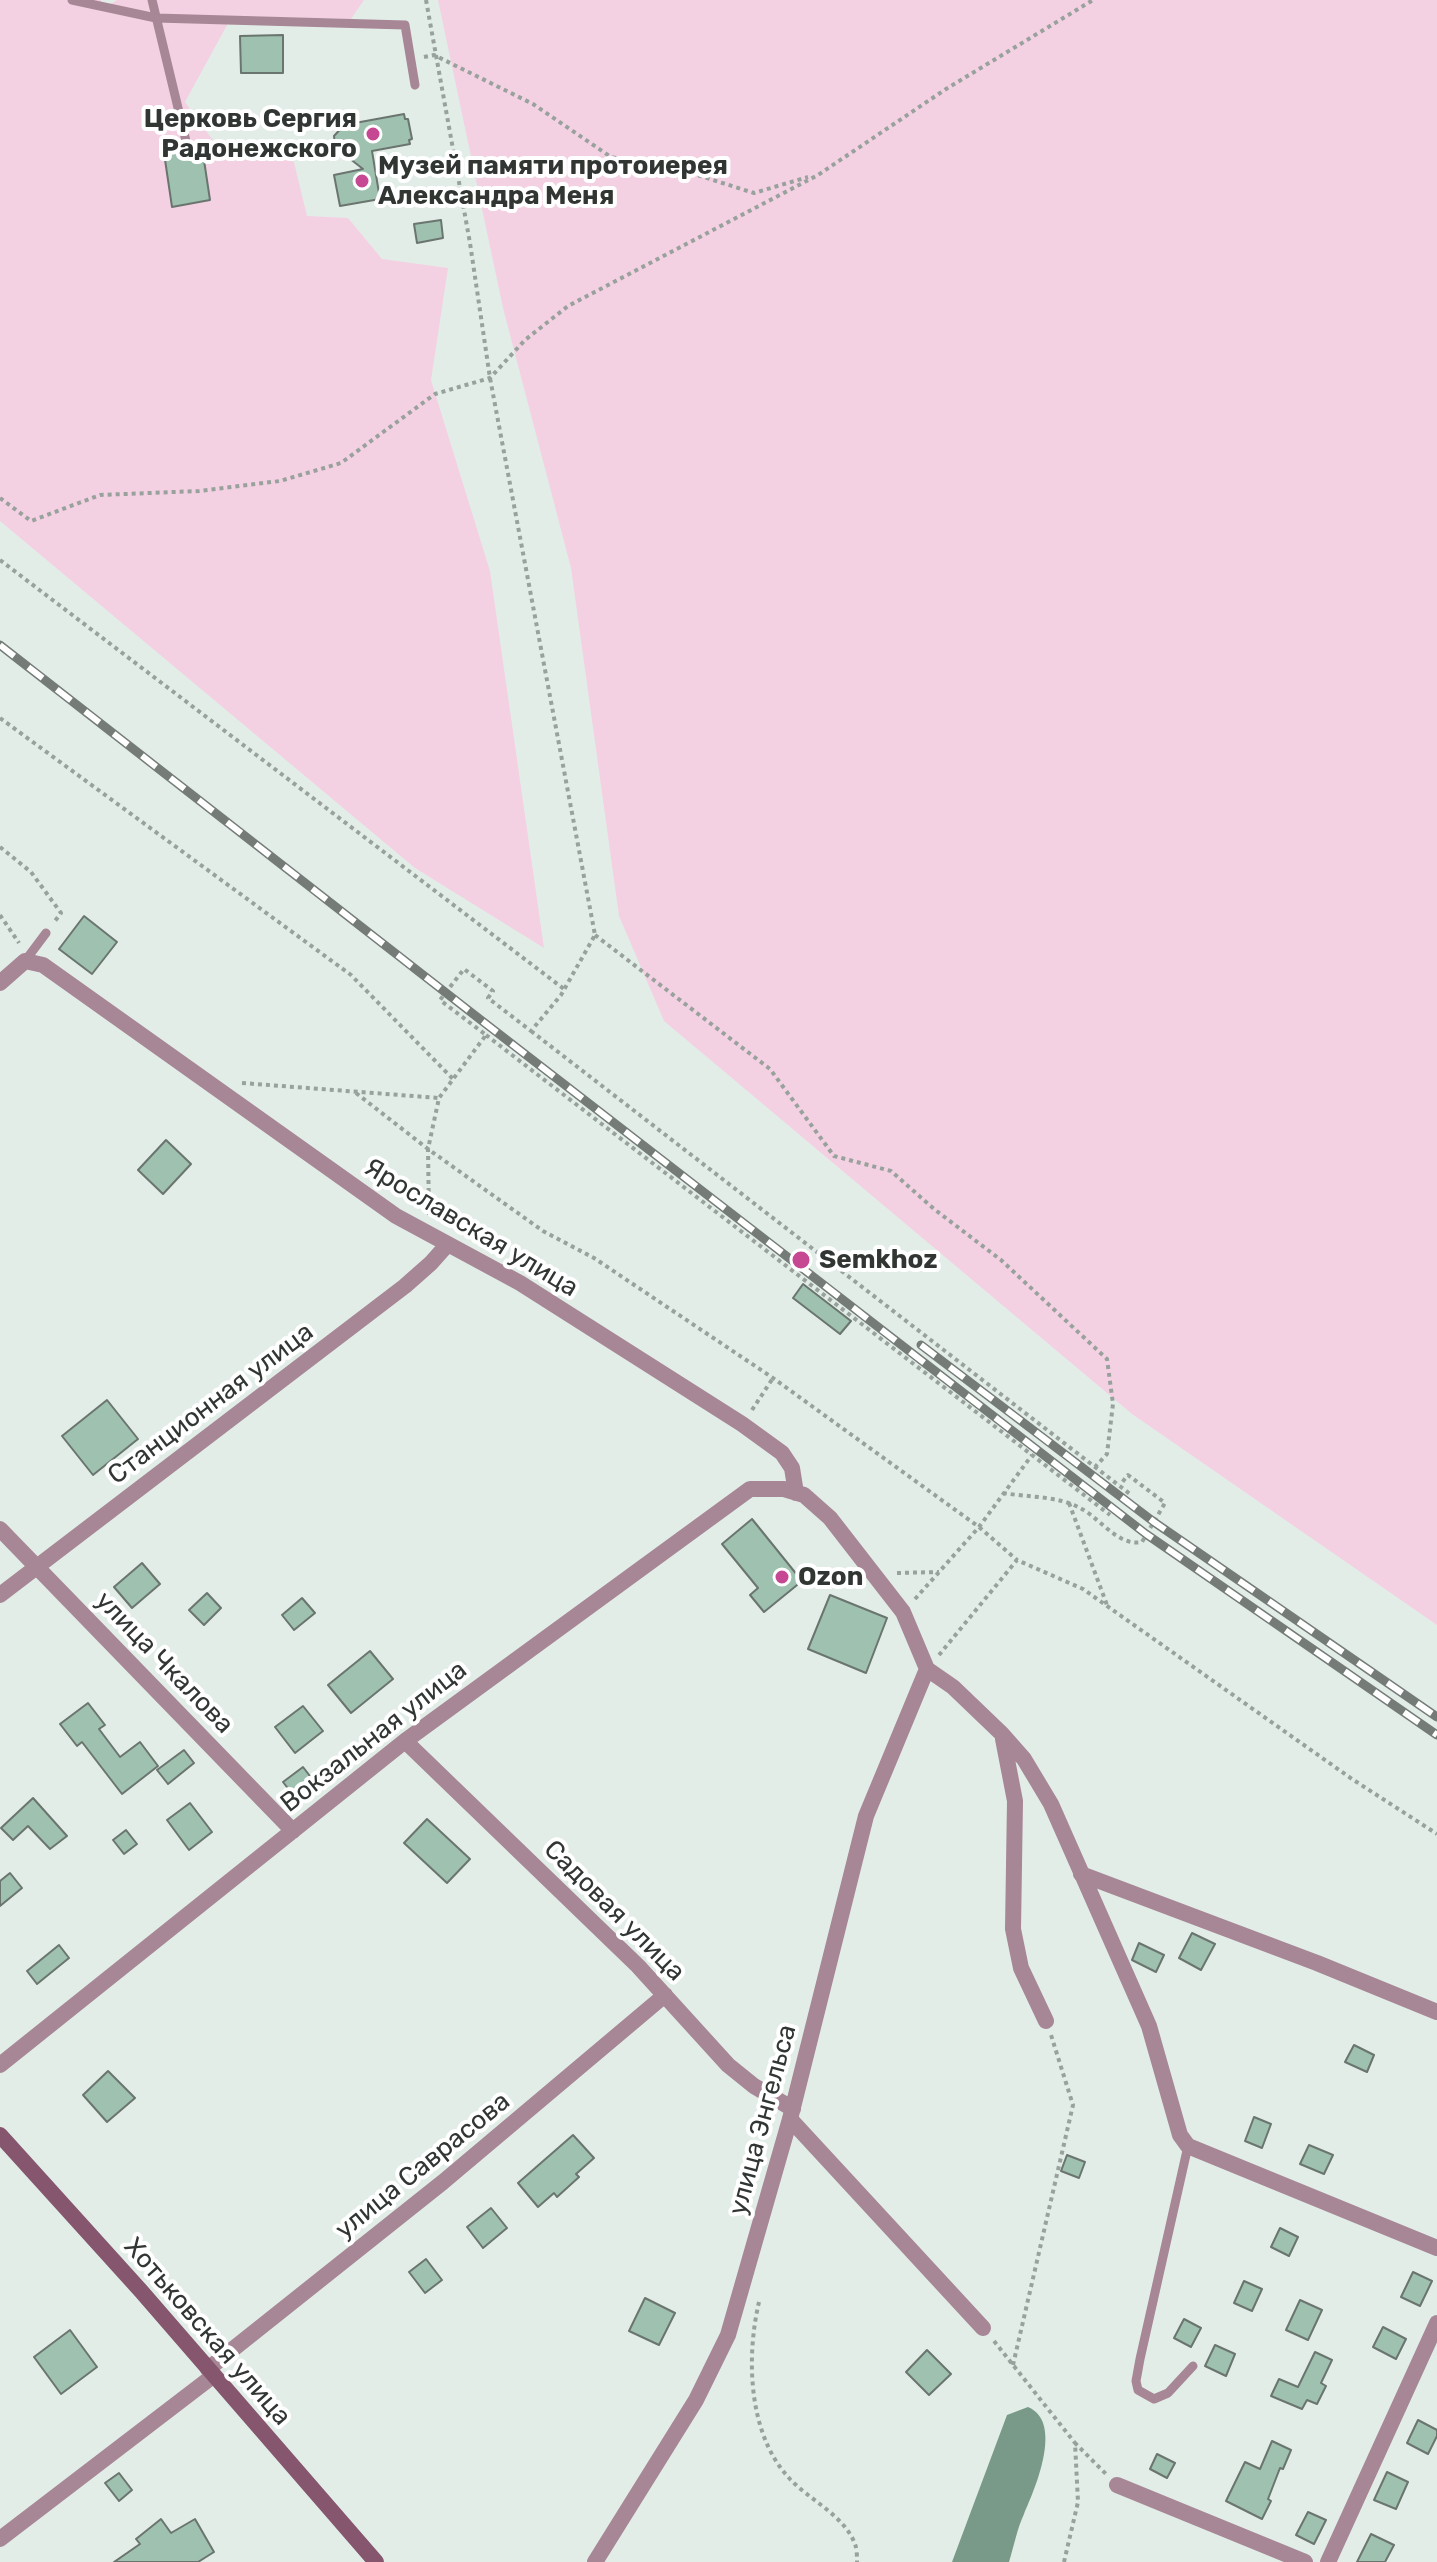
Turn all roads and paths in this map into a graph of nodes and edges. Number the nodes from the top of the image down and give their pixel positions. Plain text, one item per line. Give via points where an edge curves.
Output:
1 (72, 0) edge
2 (152, 0) edge
3 (426, 0) edge
4 (1093, 0) edge
5 (156, 18) junction
6 (434, 55) junction
7 (415, 85) dead end
8 (186, 141) dead end
9 (818, 175) junction
10 (490, 378) junction
11 (0, 498) edge
12 (0, 560) edge
13 (0, 718) edge
14 (0, 847) edge
15 (0, 915) edge
16 (46, 933) joint
17 (595, 935) junction
18 (25, 961) junction
19 (0, 983) edge
20 (564, 989) junction
21 (531, 1031) junction
22 (486, 1035) junction
23 (453, 1079) junction
24 (233, 1082) dead end
25 (356, 1093) junction
26 (439, 1098) junction
27 (428, 1149) junction
28 (442, 1242) junction
29 (773, 1378) junction
30 (742, 1424) junction
31 (1032, 1455) junction
32 (1095, 1467) junction
33 (1120, 1485) junction
34 (796, 1493) junction
35 (1003, 1493) junction
36 (1130, 1494) dead end
37 (1069, 1503) junction
38 (1110, 1515) dead end
39 (979, 1527) junction
40 (0, 1529) edge
41 (1017, 1560) junction
42 (37, 1567) junction
43 (939, 1572) junction
44 (873, 1574) junction
45 (0, 1595) edge
46 (1107, 1605) junction
47 (903, 1612) junction
48 (927, 1669) junction
49 (1002, 1734) junction
50 (405, 1741) junction
51 (293, 1831) junction
52 (1437, 1834) edge
53 (1081, 1874) junction
54 (665, 1995) junction
55 (1437, 2012) edge
56 (1046, 2021) joint
57 (0, 2065) edge
58 (791, 2114) junction
59 (0, 2135) edge
60 (1188, 2146) junction
61 (1437, 2248) edge
62 (760, 2299) dead end
63 (1437, 2323) edge
64 (983, 2328) joint
65 (1013, 2365) junction
66 (1193, 2366) dead end
67 (210, 2372) junction
68 (1075, 2443) junction
69 (1117, 2485) joint
70 (0, 2539) edge
71 (376, 2562) edge
72 (595, 2562) edge
73 (857, 2562) edge
74 (1064, 2562) edge
75 (1305, 2562) edge
76 (1328, 2562) edge

1 - 5 lane
2 - 5 lane
3 - 6 path
4 - 9 path
5 - 7 lane via 405,25
5 - 8 lane
6 - 9 path via 533,104 611,157 754,193
6 - 10 path
9 - 10 path via 568,306 525,340
10 - 11 path via 435,394 341,463 280,481 100,495 31,521
10 - 17 path
12 - 20 path
13 - 23 path via 351,975
14 - 16 path via 31,872 61,913
15 - 18 path via 18,939
16 - 18 lane
17 - 20 path
17 - 32 path via 770,1069 834,1156 891,1171 1001,1260 1107,1359 1113,1404 1107,1454
18 - 19 street
18 - 28 street, Ярославская улица via 43,965 383,1207
20 - 21 path
21 - 22 path via 488,998 493,991 464,969 440,1000
21 - 32 path
22 - 23 path
22 - 31 path
23 - 26 path
24 - 25 path
25 - 26 path
25 - 27 path
26 - 27 path
27 - 28 path via 430,1219
27 - 29 path via 543,1231 594,1258
28 - 30 street, Ярославская улица via 520,1283
28 - 42 street, Станционная улица via 431,1263 405,1286
29 - 30 path
29 - 39 path
30 - 34 street, Ярославская улица via 782,1453 792,1468
31 - 35 path
31 - 38 path
32 - 33 path
33 - 36 path
33 - 37 path via 1128,1475 1165,1503 1142,1542 1122,1539
34 - 44 street via 830,1518
34 - 50 street, Вокзальная улица via 750,1489
35 - 37 path
35 - 39 path
37 - 46 path
39 - 41 path
39 - 43 path
40 - 42 street, улица Чкалова
41 - 46 path
41 - 48 path
42 - 45 street, Станционная улица
42 - 51 street, улица Чкалова
43 - 44 path
43 - 47 path
44 - 47 street
46 - 52 path
47 - 48 street
48 - 49 street
48 - 58 street, улица Энгельса via 866,1816
49 - 53 street via 1051,1804
49 - 56 street via 1015,1801 1013,1929 1021,1968
50 - 51 street, Вокзальная улица
50 - 54 street, Садовая улица
51 - 57 street, Вокзальная улица
53 - 55 street
53 - 60 street via 1149,2026 1180,2135
54 - 58 street, Садовая улица via 728,2065
54 - 67 street, улица Саврасова
56 - 65 path via 1073,2105
58 - 64 street, Садовая улица
58 - 72 street, улица Энгельса via 728,2335 696,2400
59 - 67 main road, Хотьковская улица
60 - 61 street
60 - 66 lane via 1151,2303 1138,2390 1154,2399 1168,2393
62 - 73 path via 752,2329 752,2377 765,2434 789,2478 839,2521 855,2544
63 - 76 street
64 - 65 path
65 - 68 path
67 - 70 street, улица Саврасова
67 - 71 main road, Хотьковская улица
68 - 69 path
68 - 74 path via 1078,2502
69 - 75 street

